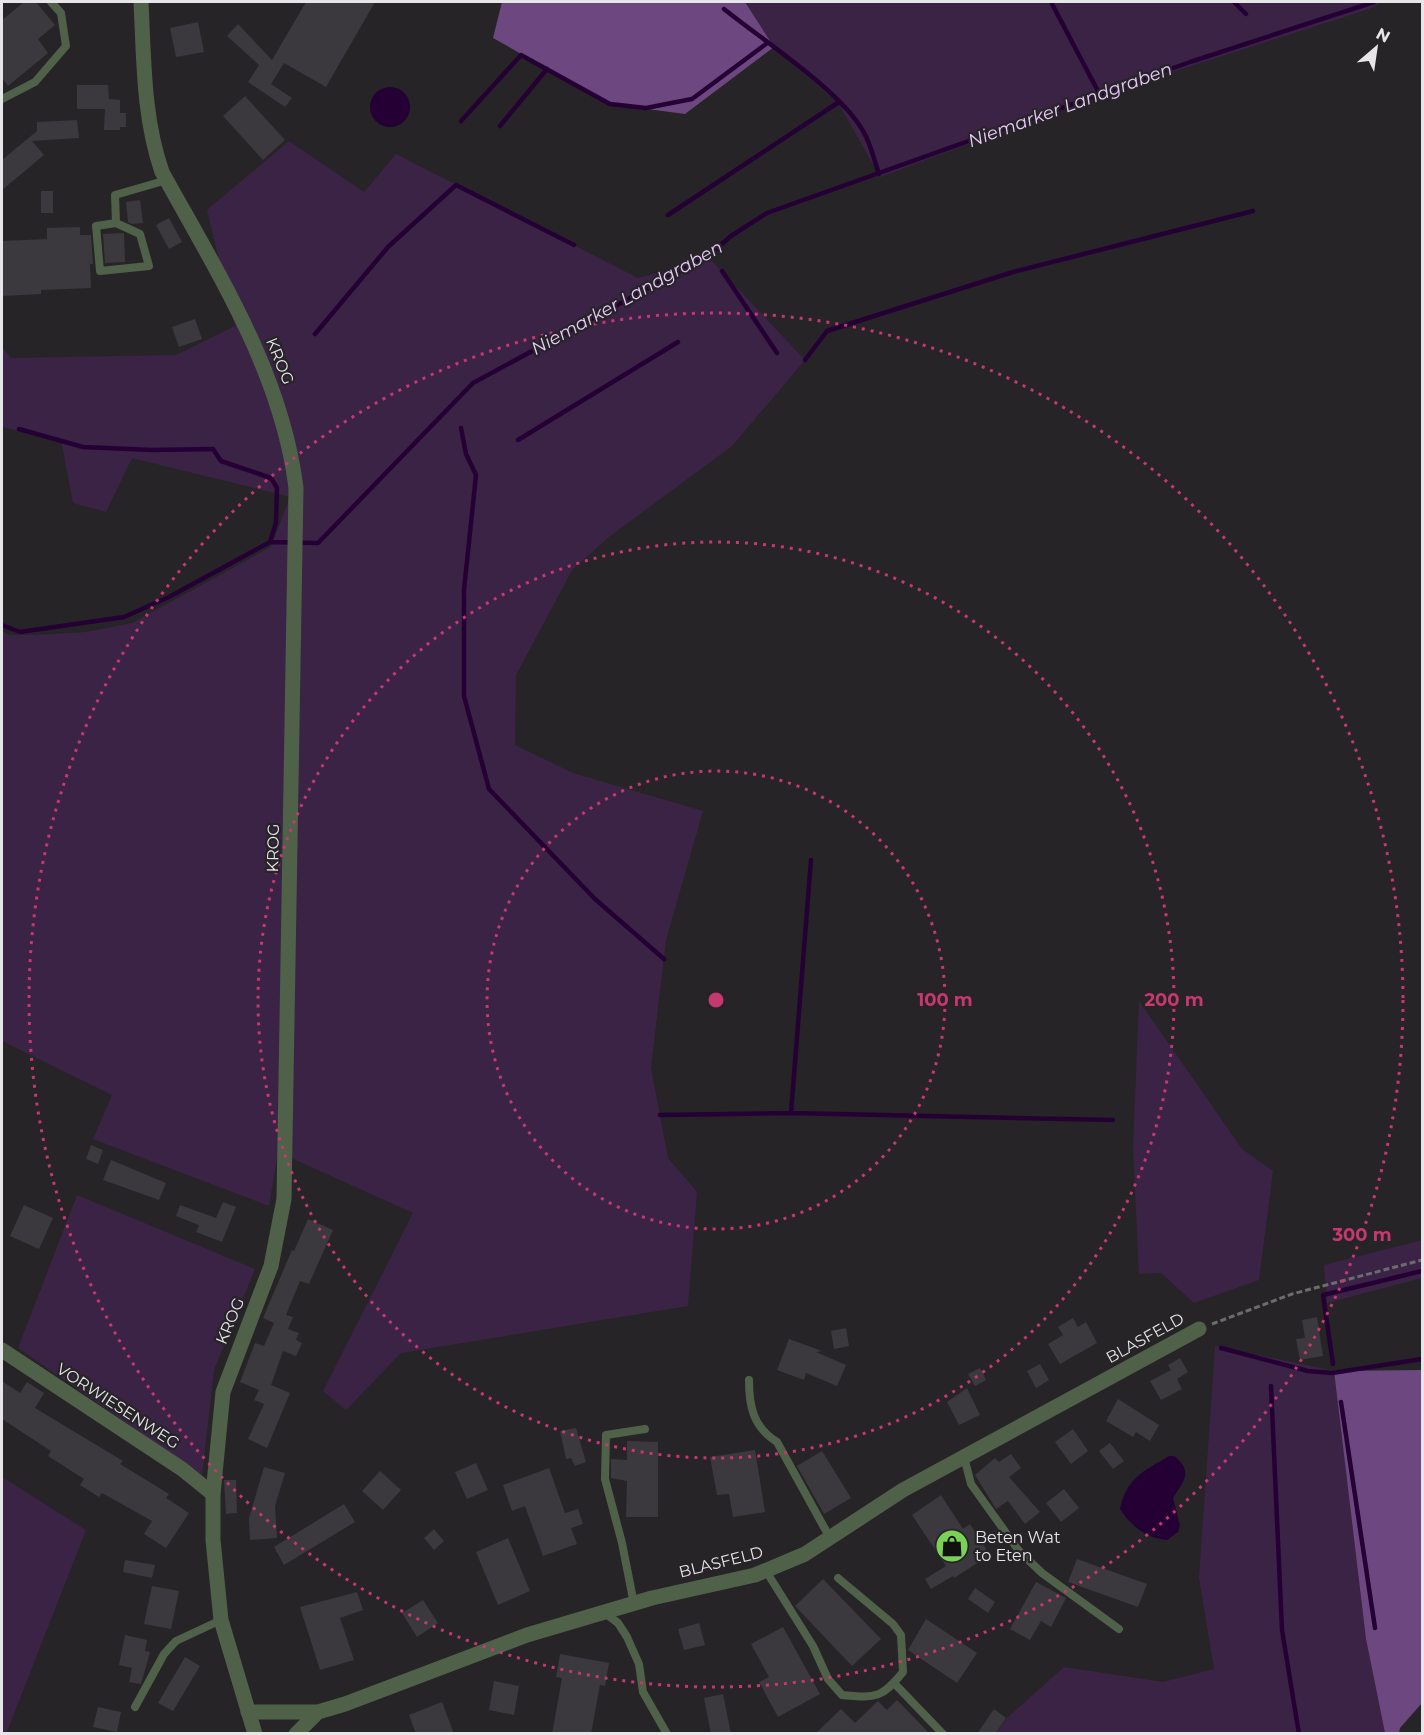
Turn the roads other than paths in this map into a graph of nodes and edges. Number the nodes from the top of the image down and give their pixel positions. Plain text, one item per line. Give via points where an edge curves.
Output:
1 (51, 2) edge
2 (141, 2) edge
3 (2, 99) edge
4 (166, 180) junction
5 (116, 223) junction
6 (1199, 1329) road end
7 (2, 1350) edge
8 (749, 1380) dead end
9 (645, 1429) dead end
10 (964, 1457) junction
11 (213, 1494) junction
12 (830, 1538) junction
13 (766, 1571) junction
14 (838, 1578) dead end
15 (634, 1605) junction
16 (605, 1613) junction
17 (221, 1620) junction
18 (1119, 1629) dead end
19 (894, 1683) junction
20 (135, 1707) dead end
21 (248, 1712) junction
22 (318, 1712) junction
23 (255, 1734) edge
24 (296, 1734) edge
25 (667, 1734) edge
26 (943, 1734) edge

1 - 3 lane via 61,13 66,46 35,82
2 - 4 street, KROG via 146,102 152,144
4 - 5 lane via 116,195
4 - 11 street, KROG via 255,346 273,389 293,464 297,531 284,1199 271,1266 223,1392
5 - 5 lane via 96,226 100,271 149,266 140,234
6 - 10 street, BLASFELD
7 - 11 street, VORWIESENWEG via 182,1469
8 - 12 lane via 749,1405 755,1418 765,1434 777,1442
9 - 15 lane via 606,1435 605,1479
10 - 12 street, BLASFELD via 903,1490
10 - 18 lane via 970,1484 1019,1551 1042,1573
11 - 17 street, KROG
12 - 13 street, BLASFELD
13 - 15 street, BLASFELD
13 - 19 lane via 813,1646 828,1679 842,1695 873,1698
14 - 19 lane via 901,1635 903,1672
15 - 16 street, BLASFELD
16 - 22 street, BLASFELD via 527,1635
16 - 25 lane via 627,1637 639,1664 643,1692
17 - 20 lane via 176,1641 164,1654
17 - 21 street, KROG
19 - 26 lane
21 - 22 street, BLASFELD
21 - 23 street, KROG
22 - 24 street, BLASFELD

